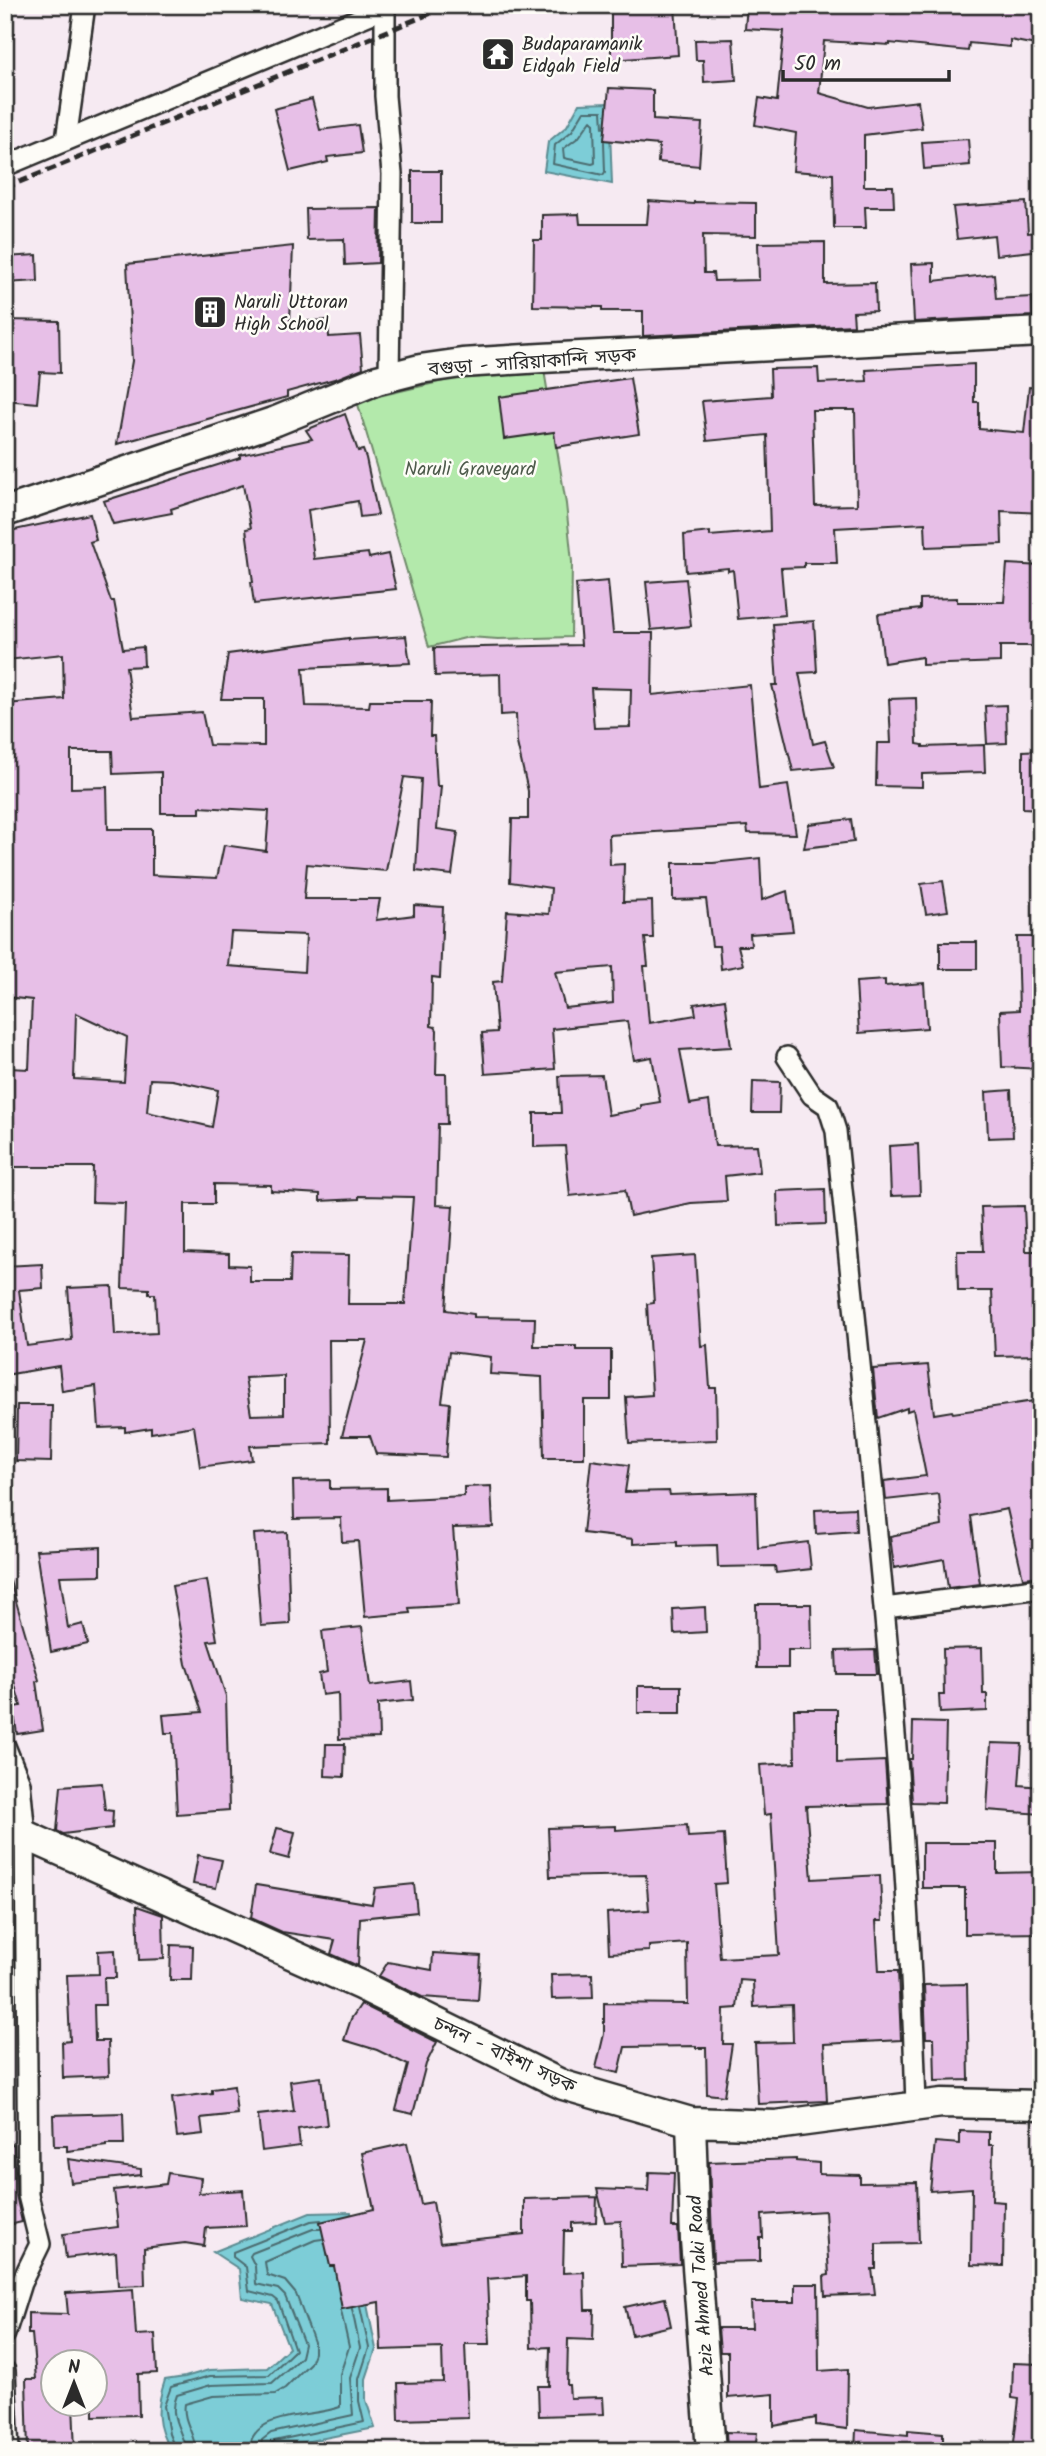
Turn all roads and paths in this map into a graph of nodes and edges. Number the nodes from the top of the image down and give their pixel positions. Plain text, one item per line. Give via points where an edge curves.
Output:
1 (85, 5) edge
2 (385, 7) edge
3 (66, 141) junction
4 (5, 166) edge
5 (1041, 332) edge
6 (389, 376) junction
7 (5, 512) edge
8 (787, 1057) dead end
9 (1041, 1588) edge
10 (885, 1608) junction
11 (5, 1746) edge
12 (15, 1830) edge
13 (1041, 2105) edge
14 (916, 2106) junction
15 (691, 2122) junction
16 (5, 2334) edge
17 (5, 2371) edge
18 (9, 2451) edge
19 (711, 2451) edge

1 - 3 street
2 - 3 street
2 - 6 street via 385,96 393,174
3 - 4 street
5 - 6 main road, বগুড়া - সারিয়াকান্দি সড়ক via 462,363
6 - 7 main road, বগুড়া - সারিয়াকান্দি সড়ক via 276,421
8 - 10 street via 812,1095 828,1106 835,1132
9 - 10 street
10 - 14 street via 913,1981
11 - 12 street via 20,1783
12 - 15 main road, চন্দন - বাইশা সড়ক via 360,1985 563,2085
12 - 16 street via 28,2195 40,2244 21,2283
13 - 14 main road, চন্দন - বাইশা সড়ক
14 - 15 main road, চন্দন - বাইশা সড়ক via 776,2125
15 - 19 main road, Aziz Ahmed Taki Road
17 - 18 street

